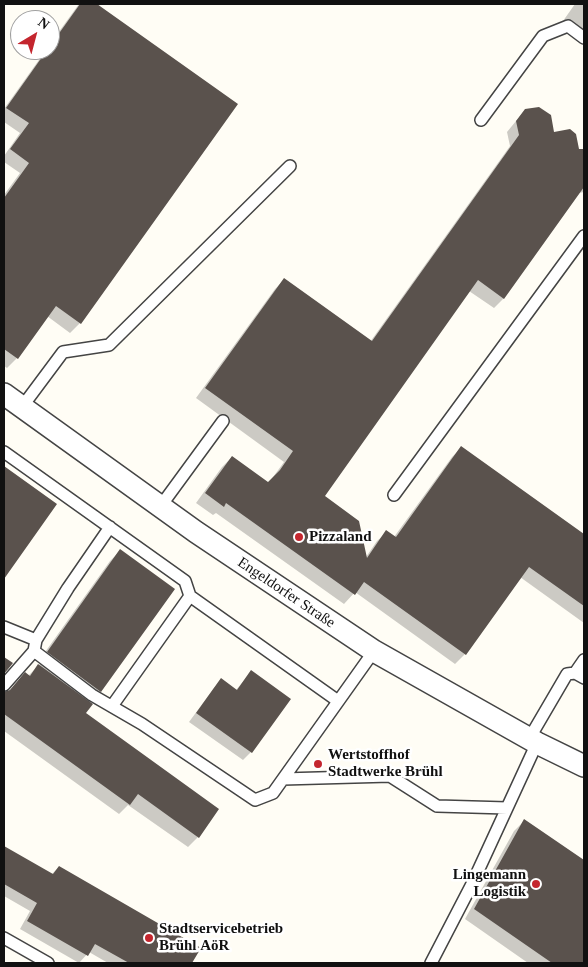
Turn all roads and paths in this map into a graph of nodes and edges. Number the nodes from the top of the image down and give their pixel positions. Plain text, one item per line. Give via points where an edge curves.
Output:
1 (584, 38) edge
2 (481, 120) dead end
3 (290, 166) dead end
4 (584, 236) edge
5 (12, 402) edge
6 (223, 421) dead end
7 (4, 452) edge
8 (394, 495) dead end
9 (160, 507) junction
10 (110, 527) junction
11 (190, 596) junction
12 (4, 627) edge
13 (35, 646) junction
14 (374, 651) junction
15 (584, 660) edge
16 (579, 676) edge
17 (4, 685) edge
18 (338, 701) junction
19 (112, 706) junction
20 (533, 741) junction
21 (584, 766) edge
22 (283, 779) junction
23 (507, 808) junction
24 (4, 938) edge
25 (48, 963) edge
26 (431, 963) edge

1 - 2 lane via 568,26 542,36
3 - 5 lane via 109,345 63,352
4 - 8 lane
5 - 9 street, Engeldorfer Straße
6 - 9 lane
7 - 10 lane
9 - 14 street, Engeldorfer Straße
10 - 11 lane via 185,581
10 - 13 lane via 68,588
11 - 18 lane
11 - 19 lane
12 - 13 lane
13 - 17 lane
13 - 19 lane via 92,695
14 - 18 lane
14 - 20 street, Engeldorfer Straße
15 - 16 lane
16 - 20 lane via 567,674
18 - 22 lane
19 - 22 lane via 255,800 273,793
20 - 21 street, Engeldorfer Straße
20 - 23 lane
22 - 23 lane via 390,776 437,806
23 - 26 lane
24 - 25 lane

